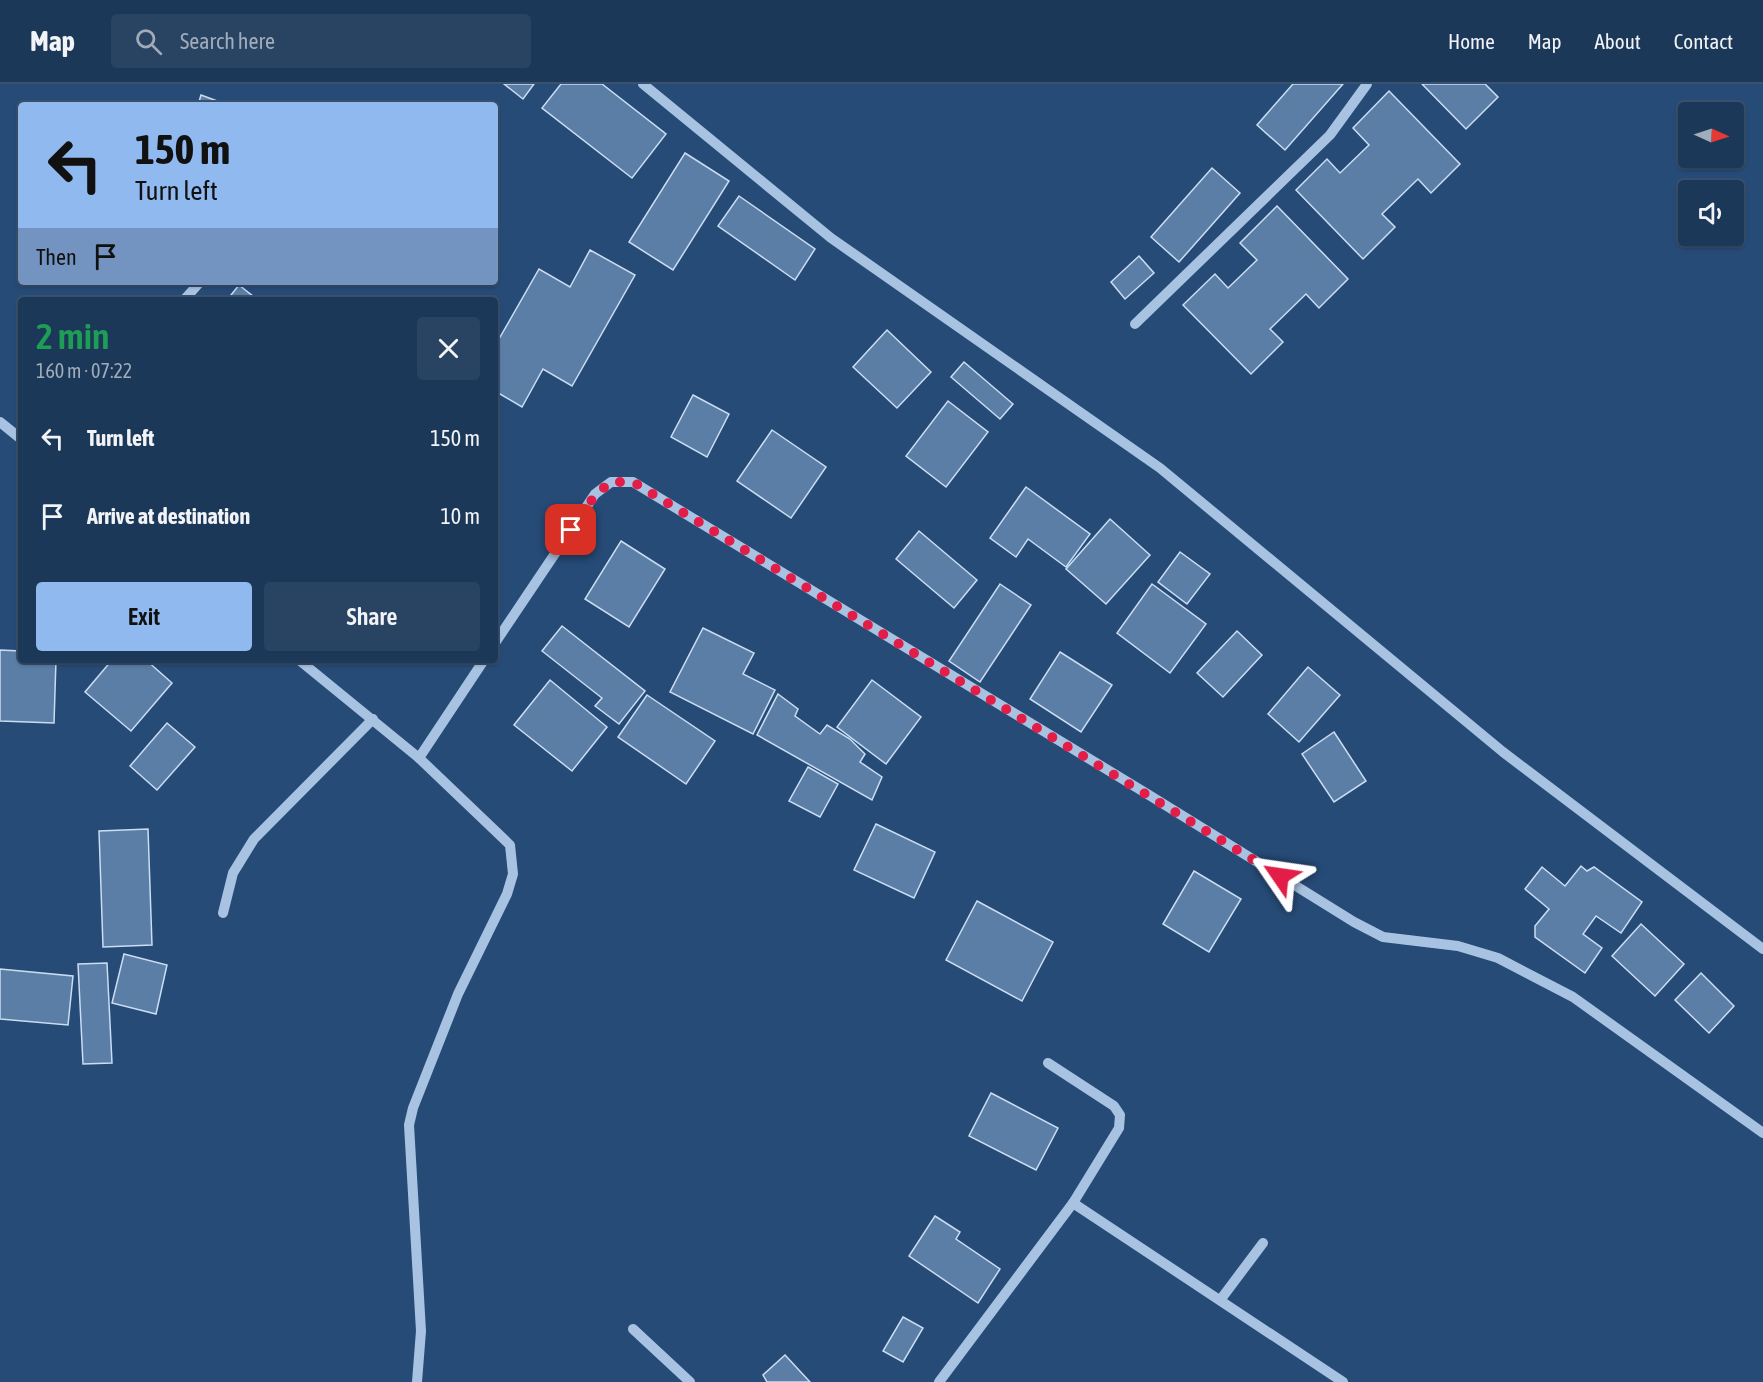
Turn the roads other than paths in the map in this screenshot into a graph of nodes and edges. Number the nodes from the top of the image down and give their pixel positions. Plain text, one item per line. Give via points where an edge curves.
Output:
1 (643, 84) edge
2 (1367, 84) edge
3 (197, 285) edge
4 (187, 297) edge
5 (1135, 324) dead end
6 (0, 422) edge
7 (18, 437) edge
8 (498, 639) edge
9 (303, 663) edge
10 (482, 663) edge
11 (373, 719) junction
12 (419, 758) junction
13 (223, 913) dead end
14 (1763, 949) edge
15 (1047, 1063) dead end
16 (1763, 1133) edge
17 (1073, 1203) junction
18 (1263, 1243) dead end
19 (1221, 1299) junction
20 (633, 1329) dead end
21 (417, 1382) edge
22 (690, 1382) edge
23 (939, 1382) edge
24 (1343, 1382) edge

1 - 14 street via 831,238 1160,468 1503,752
2 - 5 street via 1330,135
3 - 4 street
6 - 7 street
8 - 16 street via 596,494 611,482 633,482 1383,938 1458,946 1498,958 1573,997
9 - 11 street
10 - 12 street
11 - 12 street
11 - 13 street via 254,839 233,873
12 - 21 street via 510,845 513,874 412,1108 409,1125 421,1331
15 - 17 street via 1114,1106 1120,1115 1119,1128
17 - 19 street
17 - 23 street
18 - 19 street
19 - 24 street
20 - 22 street

